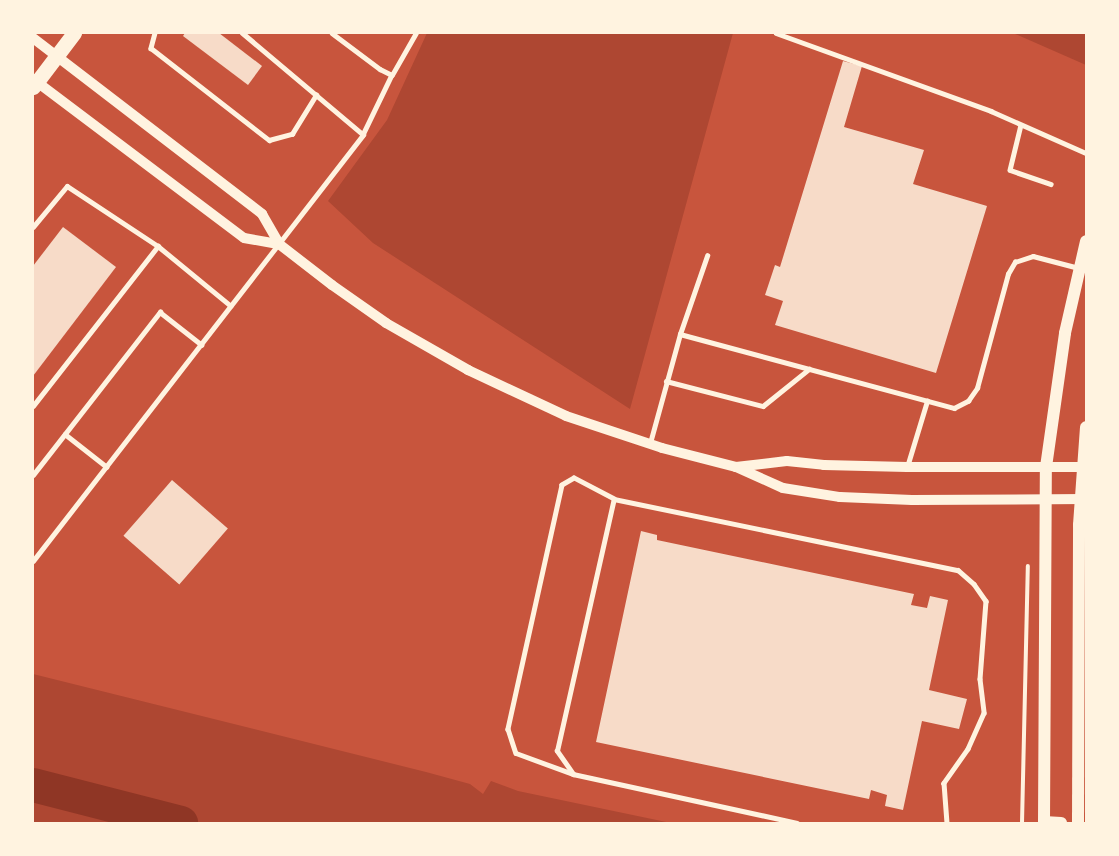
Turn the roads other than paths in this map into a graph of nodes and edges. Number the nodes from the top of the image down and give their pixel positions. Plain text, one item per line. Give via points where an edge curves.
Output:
1 (74, 33) edge
2 (155, 33) edge
3 (242, 33) edge
4 (332, 33) edge
5 (416, 33) edge
6 (777, 33) edge
7 (33, 38) edge
8 (56, 56) junction
9 (392, 75) junction
10 (34, 83) edge
11 (316, 95) junction
12 (1021, 125) junction
13 (363, 135) junction
14 (1086, 153) edge
15 (1051, 184) dead end
16 (33, 227) edge
17 (1086, 241) edge
18 (279, 244) junction
19 (158, 246) junction
20 (707, 256) dead end
21 (1079, 268) junction
22 (231, 306) junction
23 (680, 334) junction
24 (201, 345) junction
25 (809, 369) junction
26 (666, 381) junction
27 (927, 401) junction
28 (33, 406) edge
29 (1086, 427) edge
30 (65, 434) junction
31 (650, 444) junction
32 (107, 466) junction
33 (736, 467) junction
34 (1046, 467) junction
35 (1084, 467) edge
36 (907, 468) junction
37 (33, 475) edge
38 (1045, 498) junction
39 (614, 499) junction
40 (1083, 499) edge
41 (33, 561) edge
42 (573, 774) junction
43 (797, 823) edge
44 (947, 823) edge
45 (1038, 823) edge
46 (1044, 823) edge
47 (1061, 823) edge
48 (1078, 823) edge

1 - 8 main road
2 - 11 lane via 151,48 268,141 292,134
3 - 11 lane
4 - 9 lane
5 - 9 lane
6 - 12 lane
7 - 8 street
8 - 10 main road
8 - 18 street via 262,214
9 - 13 lane
10 - 18 street via 244,238
11 - 13 lane
12 - 14 lane
12 - 15 lane via 1010,170
13 - 18 lane
16 - 19 lane via 67,186
17 - 21 main road
18 - 22 lane
18 - 31 street via 386,323 468,370 566,416
19 - 22 lane
19 - 28 lane
20 - 23 lane
21 - 27 lane via 1033,255 1016,262 1008,274 977,388 968,401 954,408
21 - 34 main road via 1065,333
22 - 24 lane
23 - 25 lane
23 - 26 lane
24 - 30 lane via 160,312
24 - 32 lane
25 - 26 lane via 763,406
25 - 27 lane
26 - 31 lane
27 - 36 lane
29 - 35 main road
30 - 32 lane
30 - 37 lane
31 - 33 street
32 - 41 lane
33 - 36 street via 787,460
33 - 38 street via 783,488 840,497
34 - 35 street
34 - 36 street
34 - 38 main road
35 - 40 main road
38 - 40 street
38 - 46 main road
39 - 42 lane via 557,751
39 - 42 lane via 574,478 562,486 508,729 516,753
39 - 44 lane via 958,570 974,584 986,601 980,679 984,713 968,749 944,783
40 - 48 main road
42 - 43 lane
45 - 46 lane
46 - 47 main road

